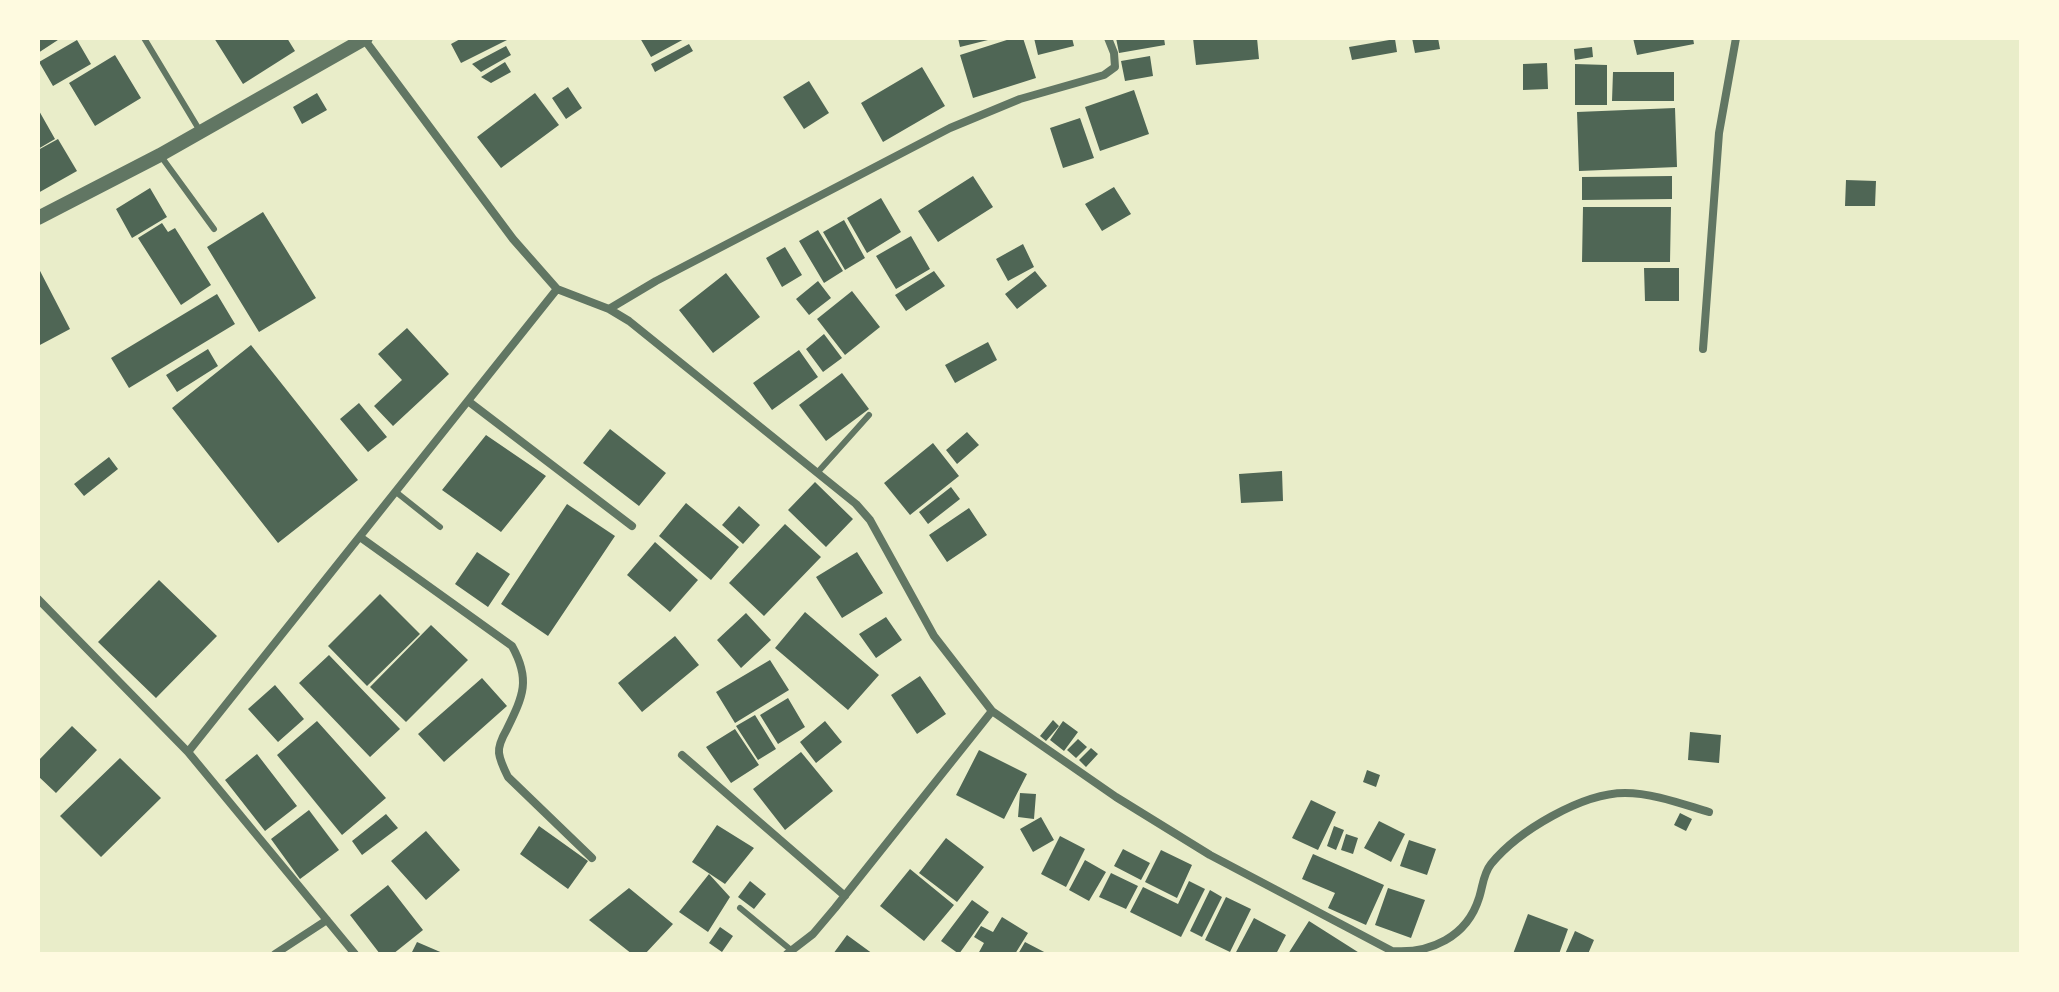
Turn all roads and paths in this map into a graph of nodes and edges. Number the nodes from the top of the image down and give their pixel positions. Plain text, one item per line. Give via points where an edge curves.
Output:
1 (144, 38) edge
2 (1108, 38) edge
3 (1736, 38) edge
4 (365, 39) edge
5 (200, 131) junction
6 (160, 155) junction
7 (38, 218) edge
8 (214, 229) dead end
9 (557, 289) junction
10 (609, 309) junction
11 (1703, 349) dead end
12 (468, 401) junction
13 (869, 415) dead end
14 (817, 473) junction
15 (396, 492) junction
16 (632, 526) dead end
17 (440, 527) dead end
18 (360, 537) junction
19 (38, 599) edge
20 (992, 711) junction
21 (188, 752) junction
22 (682, 755) dead end
23 (1709, 812) dead end
24 (592, 858) dead end
25 (845, 896) junction
26 (740, 908) dead end
27 (327, 920) junction
28 (789, 952) edge
29 (1391, 953) edge
30 (275, 954) edge
31 (355, 954) edge

1 - 5 lane
2 - 10 street via 1115,67 1104,75 1020,99 950,128
3 - 11 street via 1719,133
4 - 5 street
4 - 9 street via 513,239
5 - 6 street
6 - 7 street
6 - 8 lane
9 - 10 street
9 - 12 street
10 - 14 street
12 - 15 street
12 - 16 street
13 - 14 lane
14 - 20 street via 870,520 934,636
15 - 17 lane
15 - 18 street
18 - 21 street
18 - 24 street via 512,646 523,666 524,684 498,750 502,764 508,777
19 - 21 street
20 - 25 street
20 - 29 street via 1210,855
21 - 27 street
22 - 25 street
23 - 29 street via 1625,793 1569,807 1503,851 1490,866 1467,924 1432,948
25 - 28 street via 813,934
26 - 28 lane
27 - 30 street
27 - 31 street

